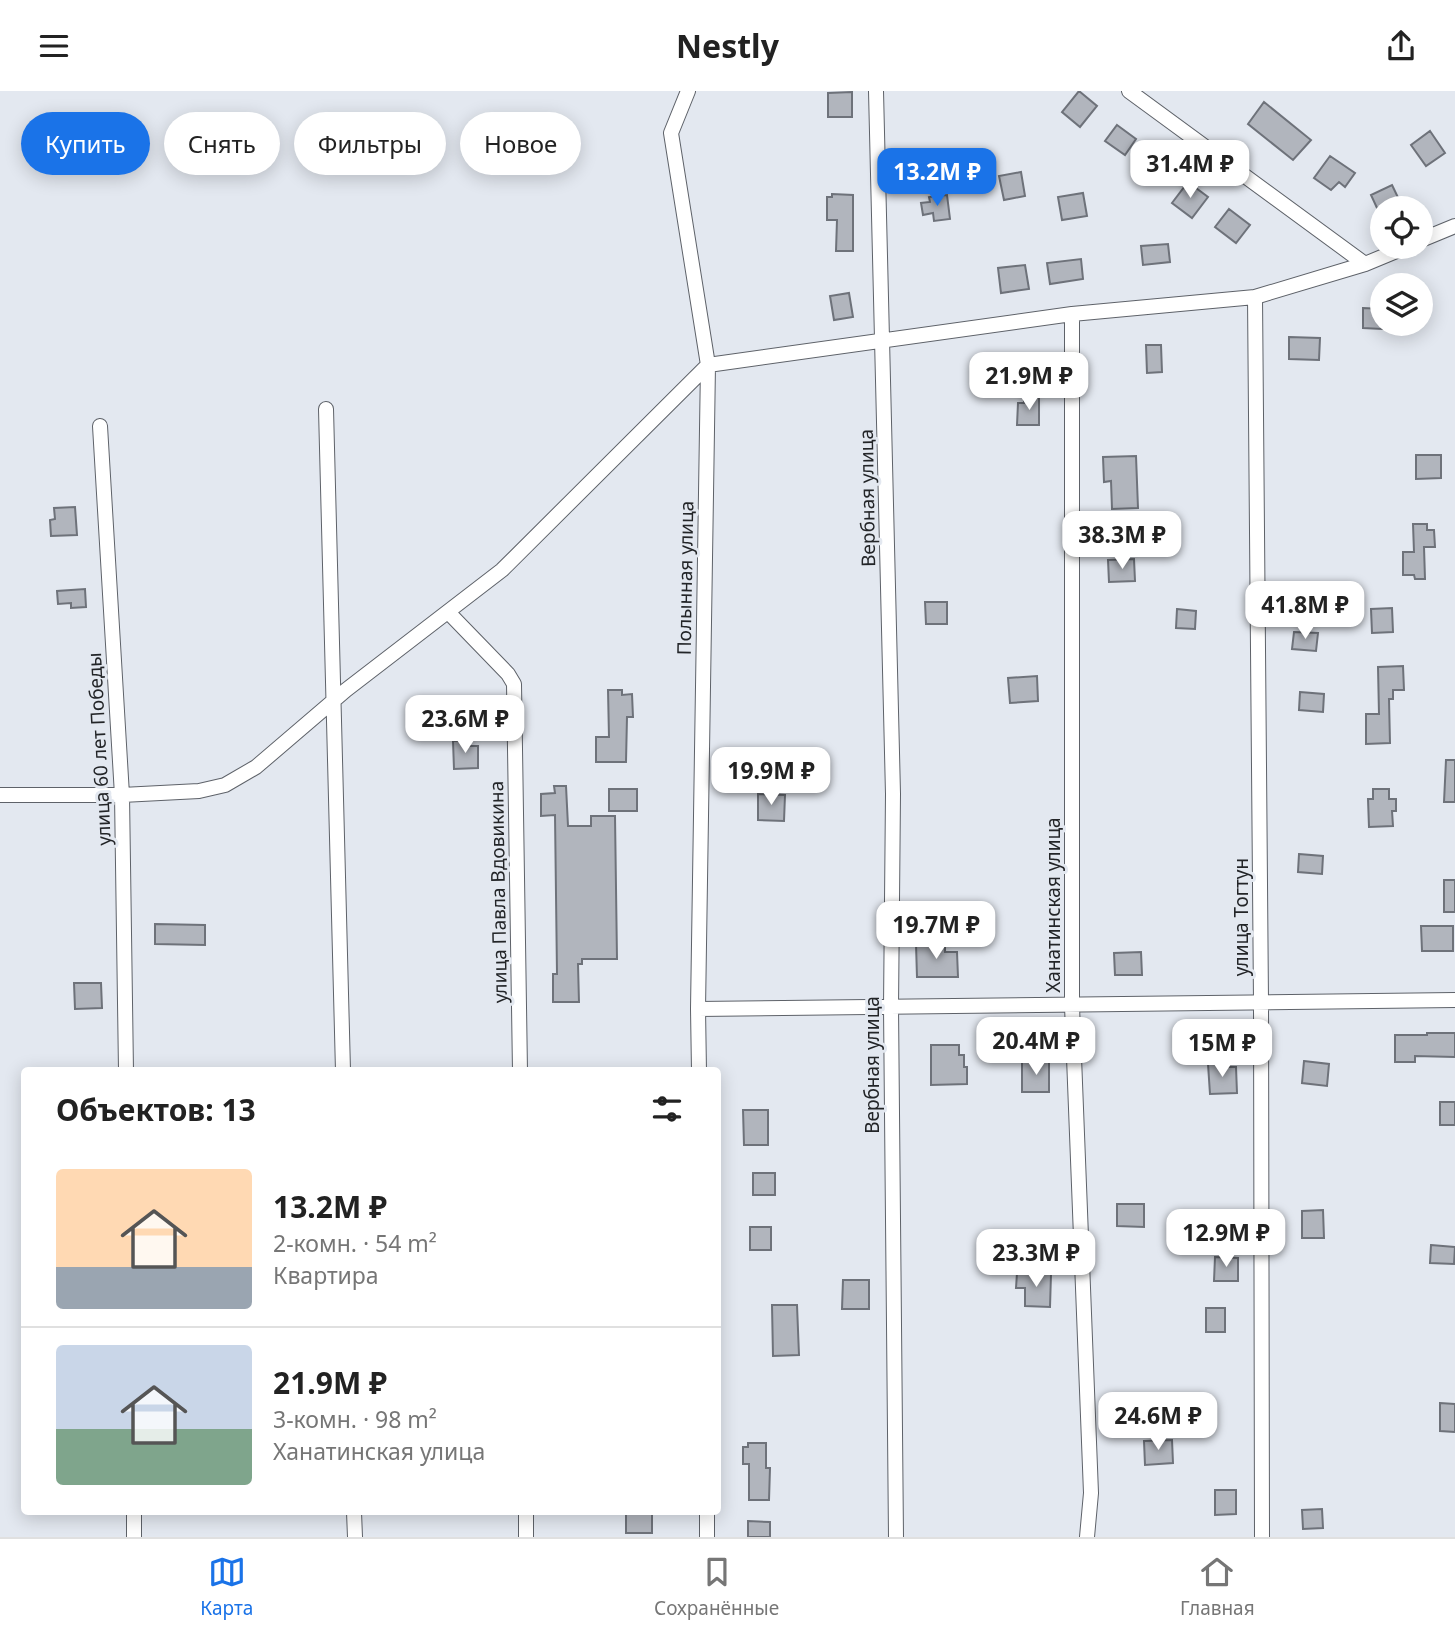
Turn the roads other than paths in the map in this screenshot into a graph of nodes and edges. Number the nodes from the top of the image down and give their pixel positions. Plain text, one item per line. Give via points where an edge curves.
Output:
1 (688, 91) edge
2 (877, 91) edge
3 (1129, 91) edge
4 (1455, 226) edge
5 (1433, 235) edge
6 (1377, 259) edge
7 (1365, 264) junction
8 (1255, 297) junction
9 (1072, 314) junction
10 (883, 341) junction
11 (708, 365) junction
12 (326, 409) dead end
13 (100, 426) dead end
14 (447, 612) junction
15 (334, 701) junction
16 (0, 795) edge
17 (122, 795) junction
18 (1455, 1000) edge
19 (1261, 1001) junction
20 (1072, 1006) junction
21 (891, 1007) junction
22 (698, 1009) junction
23 (127, 1067) edge
24 (343, 1067) edge
25 (520, 1067) edge
26 (699, 1067) edge
27 (134, 1515) edge
28 (354, 1515) edge
29 (526, 1515) edge
30 (707, 1515) edge
31 (134, 1537) edge
32 (355, 1537) edge
33 (526, 1537) edge
34 (707, 1537) edge
35 (896, 1537) edge
36 (1087, 1537) edge
37 (1262, 1537) edge

1 - 11 street, Полынная улица via 671,133
2 - 10 street, Вербная улица
3 - 7 street
4 - 5 street
6 - 7 street
7 - 8 street
8 - 9 street
8 - 19 street, улица Тогтун
9 - 10 street
9 - 20 street, Ханатинская улица
10 - 11 street
10 - 21 street, Вербная улица via 892,795
11 - 14 street via 502,570
11 - 22 street, Полынная улица
12 - 15 street
13 - 17 street, улица 60 лет Победы
14 - 15 street
14 - 25 street, улица Павла Вдовикина via 514,684
15 - 17 street via 256,767 225,785 200,791
15 - 24 street
16 - 17 street
17 - 23 street, улица 60 лет Победы
18 - 19 street
19 - 20 street
19 - 37 street, улица Тогтун
20 - 21 street
20 - 36 street, Ханатинская улица via 1091,1493
21 - 22 street
21 - 35 street, Вербная улица
22 - 26 street, Полынная улица
27 - 31 street
28 - 32 street
29 - 33 street
30 - 34 street

